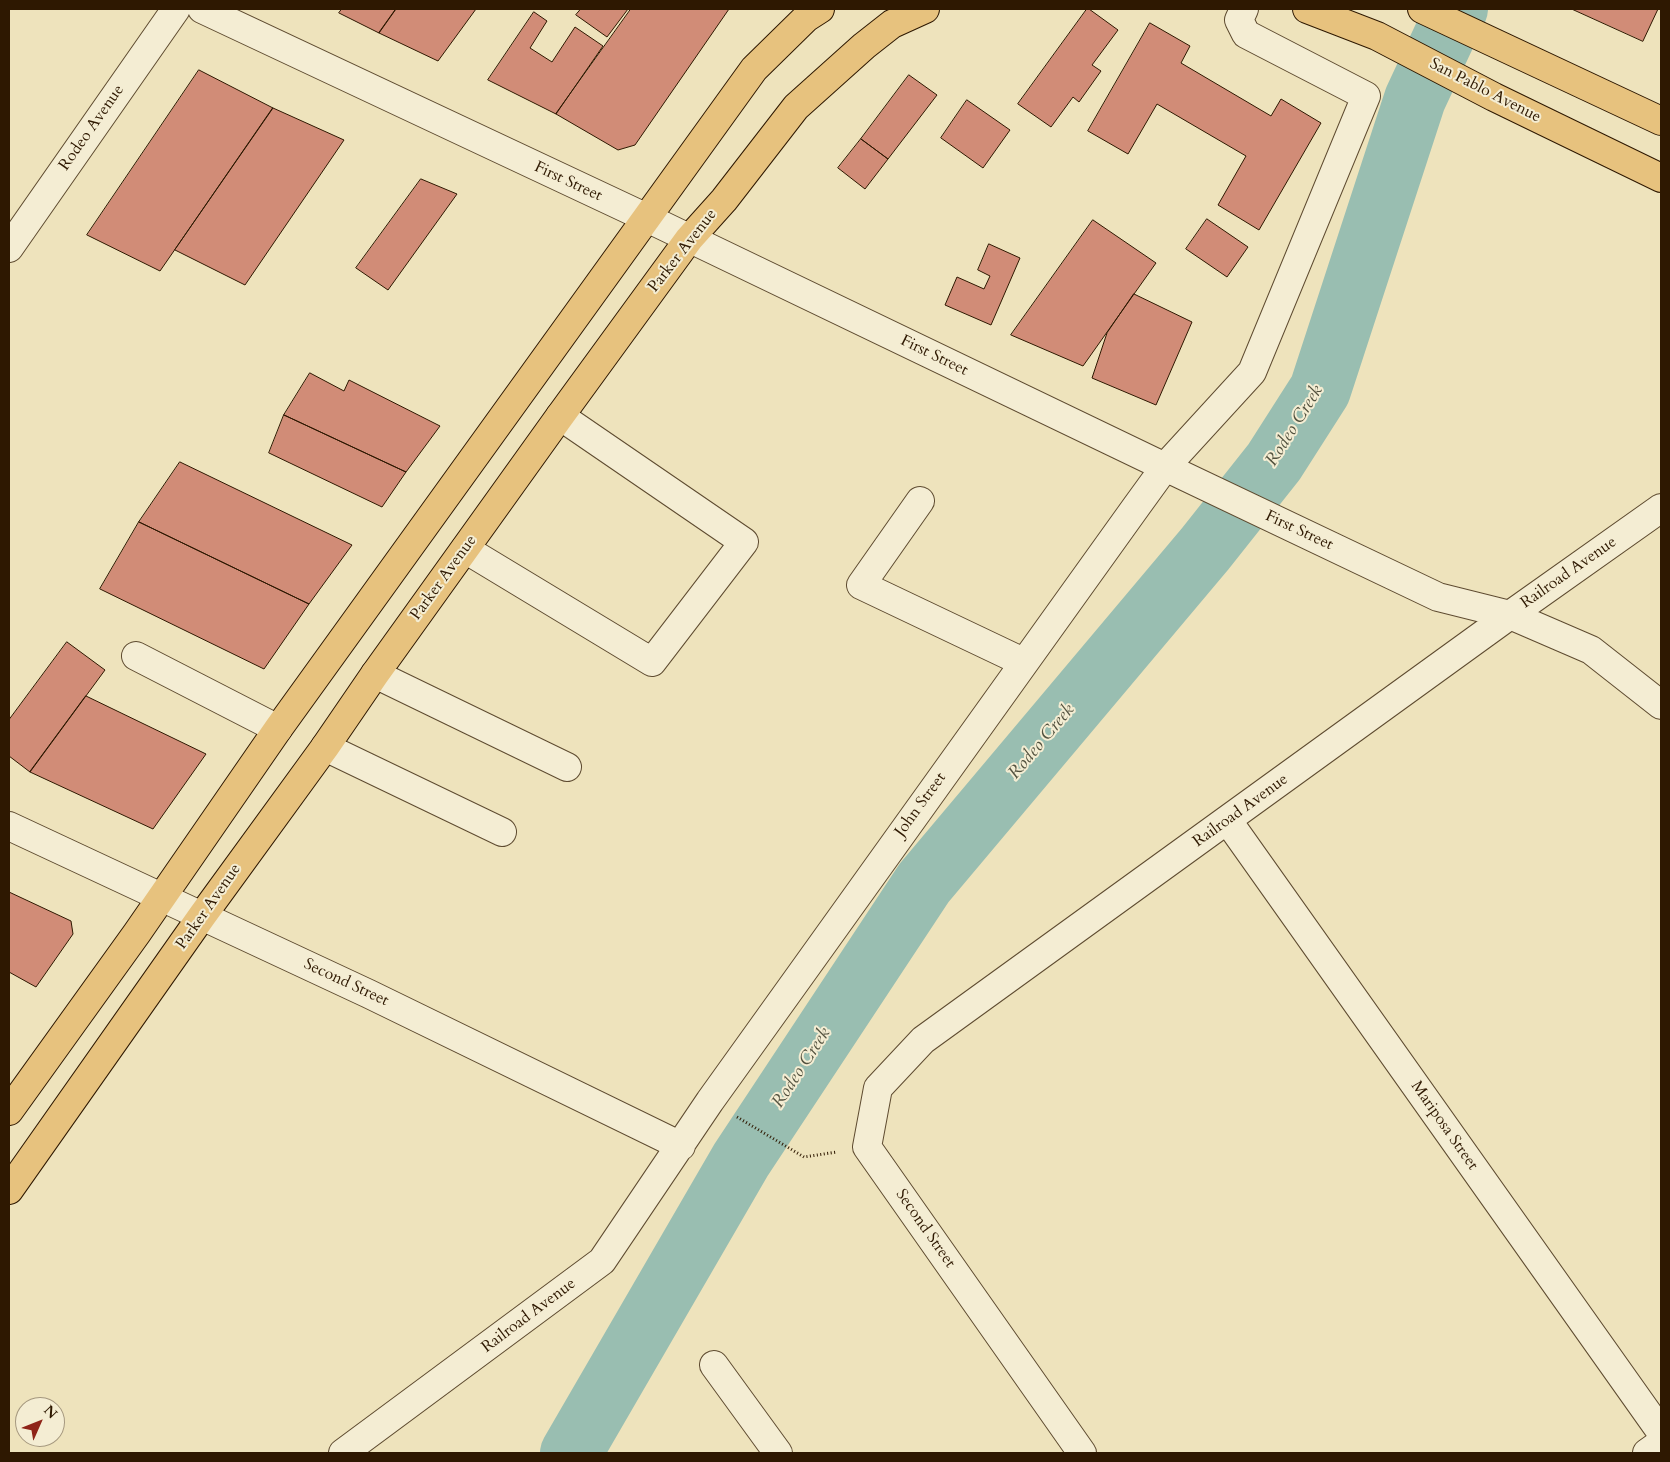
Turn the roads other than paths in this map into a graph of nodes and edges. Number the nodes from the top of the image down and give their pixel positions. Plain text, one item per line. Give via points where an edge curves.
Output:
1 (176, 9) edge
2 (202, 9) edge
3 (820, 9) edge
4 (925, 9) edge
5 (1244, 9) edge
6 (1307, 9) edge
7 (1422, 9) edge
8 (1661, 121) edge
9 (1661, 178) edge
10 (647, 218) junction
11 (690, 239) junction
12 (9, 248) edge
13 (560, 416) junction
14 (1165, 467) junction
15 (920, 501) dead end
16 (1661, 508) edge
17 (465, 549) junction
18 (1510, 615) junction
19 (136, 656) dead end
20 (1023, 662) junction
21 (375, 674) junction
22 (1661, 705) edge
23 (278, 729) junction
24 (325, 746) junction
25 (567, 767) dead end
26 (1228, 821) junction
27 (9, 826) edge
28 (502, 832) dead end
29 (162, 897) junction
30 (202, 916) junction
31 (9, 1111) edge
32 (681, 1146) junction
33 (867, 1147) joint
34 (9, 1190) edge
35 (714, 1365) dead end
36 (1661, 1432) edge
37 (1661, 1443) edge
38 (343, 1453) edge
39 (778, 1453) edge
40 (1082, 1453) edge
41 (1647, 1453) edge

1 - 12 street, Rodeo Avenue
2 - 10 street, First Street
3 - 10 main road via 806,18 754,69
4 - 11 main road, Parker Avenue via 892,24 796,107
5 - 14 street, John Street via 1239,20 1246,34 1366,96 1252,372
6 - 9 main road, San Pablo Avenue via 1377,36
7 - 8 main road
10 - 11 street, First Street
10 - 23 main road
11 - 13 main road, Parker Avenue
11 - 14 street, First Street
13 - 17 main road, Parker Avenue
13 - 17 street via 744,542 652,662
14 - 18 street, First Street via 1438,597
14 - 20 street, John Street
15 - 20 street via 861,585
16 - 18 street, Railroad Avenue
17 - 21 main road, Parker Avenue
18 - 22 street, First Street via 1590,650
18 - 26 street, Railroad Avenue
19 - 23 street
20 - 32 street, John Street
21 - 24 main road, Parker Avenue
21 - 25 street
23 - 29 main road
24 - 28 street
24 - 30 main road, Parker Avenue
26 - 33 street, Railroad Avenue via 923,1040 878,1088
26 - 36 street, Mariposa Street
27 - 29 street, Second Street
29 - 30 street, Second Street
29 - 31 main road
30 - 32 street, Second Street
30 - 34 main road, Parker Avenue
32 - 38 street, Railroad Avenue via 602,1261
33 - 40 street, Second Street
35 - 39 street
37 - 41 street

